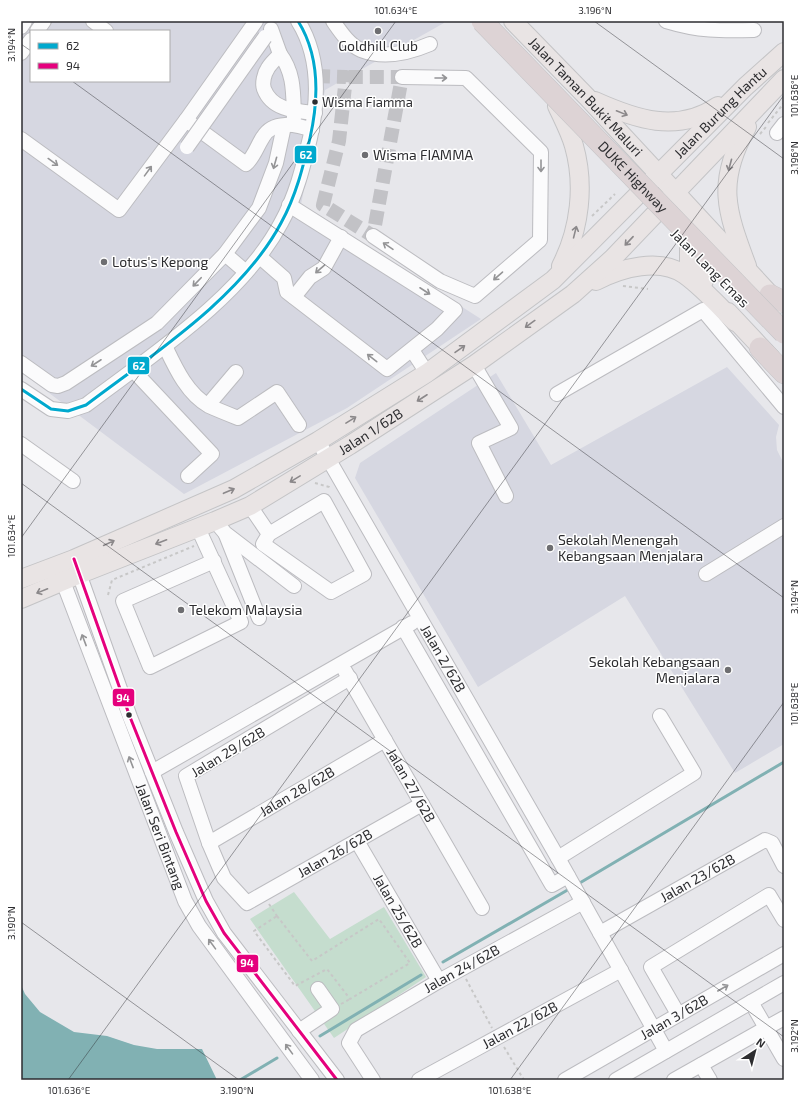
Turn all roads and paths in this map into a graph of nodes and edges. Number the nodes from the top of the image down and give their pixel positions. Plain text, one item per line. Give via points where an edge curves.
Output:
1 (25, 21) edge
2 (44, 21) edge
3 (93, 21) edge
4 (256, 21) edge
5 (298, 21) edge
6 (333, 21) edge
7 (474, 21) edge
8 (482, 21) edge
9 (498, 21) edge
10 (513, 21) edge
11 (666, 21) edge
12 (21, 27) edge
13 (271, 29) edge
14 (38, 30) edge
15 (105, 30) edge
16 (754, 30) dead end
17 (30, 41) edge
18 (430, 44) dead end
19 (784, 52) edge
20 (21, 54) edge
21 (280, 54) junction
22 (402, 77) dead end
23 (784, 80) edge
24 (745, 87) junction
25 (587, 97) junction
26 (759, 105) junction
27 (558, 106) junction
28 (314, 113) junction
29 (291, 115) junction
30 (186, 120) junction
31 (312, 130) junction
32 (21, 140) edge
33 (187, 147) dead end
34 (657, 173) junction
35 (676, 193) junction
36 (615, 194) dead end
37 (637, 194) junction
38 (289, 205) junction
39 (656, 213) junction
40 (587, 221) dead end
41 (373, 236) dead end
42 (341, 238) junction
43 (689, 247) junction
44 (225, 254) junction
45 (260, 257) junction
46 (246, 272) junction
47 (750, 274) junction
48 (553, 280) junction
49 (622, 286) dead end
50 (648, 289) dead end
51 (573, 294) junction
52 (294, 297) junction
53 (779, 302) edge
54 (784, 318) edge
55 (735, 322) junction
56 (784, 333) edge
57 (784, 343) edge
58 (165, 346) junction
59 (760, 348) joint
60 (412, 350) junction
61 (21, 363) edge
62 (474, 365) junction
63 (133, 370) junction
64 (236, 372) dead end
65 (784, 372) edge
66 (427, 373) junction
67 (21, 389) edge
68 (557, 394) dead end
69 (208, 405) junction
70 (784, 407) edge
71 (299, 424) dead end
72 (318, 441) junction
73 (21, 444) edge
74 (328, 458) junction
75 (188, 476) dead end
76 (73, 481) dead end
77 (309, 486) dead end
78 (333, 493) dead end
79 (506, 496) dead end
80 (250, 506) junction
81 (784, 526) edge
82 (220, 527) junction
83 (269, 534) junction
84 (201, 535) junction
85 (214, 561) junction
86 (77, 567) junction
87 (60, 574) junction
88 (706, 574) dead end
89 (21, 579) edge
90 (294, 586) dead end
91 (108, 595) dead end
92 (21, 600) edge
93 (259, 618) dead end
94 (420, 618) junction
95 (403, 628) junction
96 (341, 663) junction
97 (350, 678) junction
98 (660, 716) dead end
99 (386, 740) junction
100 (152, 772) junction
101 (422, 804) junction
102 (357, 841) junction
103 (209, 843) junction
104 (558, 858) junction
105 (784, 866) edge
106 (568, 876) junction
107 (583, 902) junction
108 (247, 903) joint
109 (270, 904) dead end
110 (482, 908) dead end
111 (277, 916) junction
112 (784, 920) edge
113 (600, 933) junction
114 (784, 954) edge
115 (461, 969) junction
116 (621, 970) junction
117 (439, 981) junction
118 (784, 983) edge
119 (318, 989) dead end
120 (751, 1002) junction
121 (678, 1014) junction
122 (784, 1018) edge
123 (653, 1028) junction
124 (766, 1028) junction
125 (299, 1031) junction
126 (498, 1037) junction
127 (666, 1051) junction
128 (784, 1059) edge
129 (701, 1065) junction
130 (312, 1080) edge
131 (337, 1080) edge
132 (373, 1080) edge
133 (419, 1080) edge
134 (524, 1080) edge
135 (564, 1080) edge
136 (616, 1080) edge
137 (674, 1080) edge
138 (710, 1080) edge

1 - 12 street
2 - 14 street
3 - 15 street
4 - 30 street
5 - 28 street via 315,65 317,91
6 - 18 street via 345,37 360,50 381,54 408,53
7 - 27 main road, Jalan Taman Bukit Maluri
8 - 56 highway, DUKE Highway, bridge
9 - 54 highway, DUKE Highway via 595,118
10 - 25 main road, Jalan Taman Bukit Maluri
11 - 16 street via 715,32
13 - 21 street
13 - 33 street, bridge
17 - 20 street
19 - 24 main road, Jalan Burung Hantu
21 - 29 street via 289,66 292,82
21 - 29 street via 267,69 273,91
22 -> 41 street via 466,78 541,152 540,240 475,296 440,281
23 - 26 main road, Jalan Burung Hantu
25 -> 24 main road via 642,120 679,121 695,118
24 - 34 main road, Jalan Burung Hantu
25 - 34 main road, Jalan Taman Bukit Maluri
26 - 35 main road, Jalan Burung Hantu
26 -> 47 main road via 737,144 727,185 727,200 733,228
27 - 37 main road, Jalan Taman Bukit Maluri
48 -> 27 main road via 574,236 580,181 574,144
28 - 29 street
28 - 31 street
29 - 30 street via 264,135 246,164
29 - 31 street
29 -> 44 street via 259,208
32 -> 30 street via 119,210
31 - 38 street via 300,181
34 - 35 main road, Jalan Lang Emas
34 - 37 main road, Jalan 1/62B
35 - 39 main road, Jalan 1/62B
35 - 47 main road, Jalan Lang Emas
36 - 40 path
37 - 39 main road, Jalan Lang Emas
37 - 48 main road, Jalan 1/62B
38 - 42 street
38 - 45 street via 282,222
39 - 43 main road, Jalan Lang Emas
39 -> 51 main road, Jalan 1/62B via 613,258
42 -> 52 street via 324,268 310,277
42 -> 60 street via 455,310 438,329
43 - 55 main road via 689,262
43 - 57 main road, Jalan Lang Emas
44 - 46 street
44 -> 61 street via 157,323 66,383 52,385
45 - 46 street
45 - 52 street via 284,278 287,292
46 - 58 street via 210,308
47 - 53 main road, Jalan Lang Emas
66 -> 48 main road, Jalan 1/62B
49 - 50 path
51 - 55 main road via 623,269 663,267 684,274
51 -> 62 main road, Jalan 1/62B
60 -> 52 street via 387,370
55 - 59 main road
58 - 63 street
58 - 69 street via 189,389
59 - 65 highway
60 - 66 street
62 -> 74 main road, Jalan 1/62B
62 - 79 street via 510,428 479,443
63 - 67 street via 86,404 68,412 51,409
63 - 75 street via 212,454
64 - 69 street
72 -> 66 main road, Jalan 1/62B
68 - 70 street via 703,310
69 - 71 street via 238,418 277,392
72 - 74 street, Jalan 2/62B
86 -> 72 main road, Jalan 1/62B via 234,489
73 - 76 street
74 -> 80 main road, Jalan 1/62B
74 - 94 street, Jalan 2/62B
77 - 78 path via 315,483 329,487
80 - 82 main road, Jalan 1/62B
80 - 83 street
81 - 88 street
82 - 84 main road, Jalan 1/62B
82 - 90 street
82 - 93 street
83 - 83 street via 324,501 364,574 331,592 263,544
84 - 85 street
84 -> 86 main road, Jalan 1/62B
84 - 91 path via 112,580
85 - 85 street via 123,601 150,667 241,622
86 - 87 main road, Jalan 1/62B
86 - 100 street, Jalan Seri Bintang
87 - 89 main road, Jalan 1/62B
87 -> 92 main road, Jalan 1/62B
130 -> 87 street, Jalan Seri Bintang via 199,926 185,901
94 - 95 street, Jalan 29/62B
94 - 104 street, Jalan 2/62B
95 - 96 street, Jalan 29/62B
95 - 106 street via 552,885
96 - 97 street, Jalan 27/62B
96 - 100 street, Jalan 29/62B
97 - 99 street, Jalan 27/62B
97 - 103 street, Jalan 29/62B via 186,776
98 - 104 street via 694,773
99 - 101 street, Jalan 27/62B
99 - 103 street, Jalan 28/62B
100 - 125 street, Jalan Seri Bintang via 200,889 224,933
101 - 102 street, Jalan 26/62B
101 - 110 street, Jalan 27/62B
102 - 108 street, Jalan 26/62B
102 - 117 street, Jalan 25/62B
103 - 108 street, Jalan 29/62B via 224,878
104 - 106 street, Jalan 2/62B
105 - 113 street, Jalan 23/62B via 772,843 765,840
106 - 107 street, Jalan 2/62B
107 - 113 street, Jalan 2/62B
107 - 115 street, Jalan 24/62B
109 - 111 path
111 - 111 path via 254,931 295,986 327,969 350,999 410,963 380,919 312,961
112 - 121 street via 768,895 651,967
113 - 116 street, Jalan 2/62B
121 -> 114 street, Jalan 3/62B
115 - 117 street, Jalan 24/62B
115 - 126 path
116 - 123 street, Jalan 2/62B
116 - 126 street, Jalan 22/62B
117 - 132 street, Jalan 24/62B via 356,1030 349,1044
118 - 120 street, Jalan 3/62B
119 - 125 street via 332,1009
120 - 124 street
120 - 127 street, Jalan 3/62B
121 - 123 street, Jalan 3/62B
122 - 124 street
123 - 127 street, Jalan 2/62B
123 - 135 street, Jalan 3/62B
124 - 128 street
124 - 129 street
125 - 131 street, Jalan Seri Bintang
126 - 133 street, Jalan 22/62B
126 - 134 path
127 - 136 street, Jalan 3/62B
129 - 137 street
129 - 138 street

